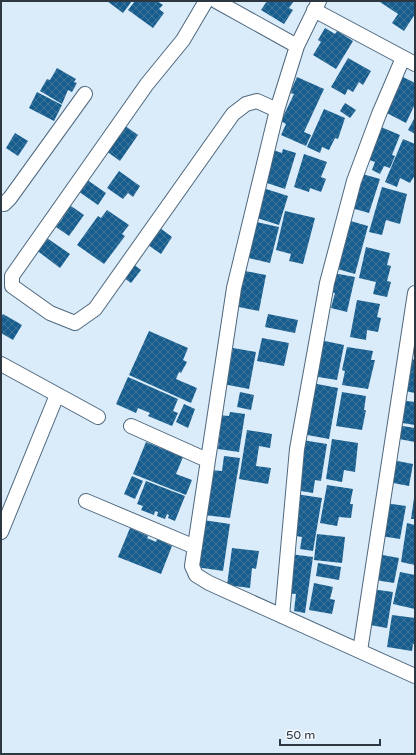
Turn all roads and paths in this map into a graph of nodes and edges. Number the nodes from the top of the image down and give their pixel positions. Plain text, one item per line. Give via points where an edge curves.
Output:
1 (206, 1) edge
2 (216, 1) edge
3 (316, 6) edge
4 (297, 46) junction
5 (409, 61) edge
6 (84, 94) dead end
7 (277, 110) junction
8 (1, 203) edge
9 (415, 292) edge
10 (1, 364) edge
11 (57, 395) junction
12 (98, 417) dead end
13 (131, 426) dead end
14 (207, 460) junction
15 (86, 501) dead end
16 (1, 532) edge
17 (196, 547) junction
18 (282, 616) junction
19 (360, 652) junction
20 (415, 676) edge

1 - 7 street via 183,40 147,84 12,276 12,286 50,313 75,323 95,309 233,114 246,104 257,101
2 - 4 street
3 - 4 street
3 - 5 street
4 - 7 street
5 - 18 street via 379,114 354,181 327,283 297,449
6 - 8 street via 10,198 4,204
7 - 14 street via 234,288
9 - 19 street
10 - 11 street
11 - 12 street
11 - 16 street
13 - 14 street
14 - 17 street
15 - 17 street
17 - 18 street via 192,566 196,575
18 - 19 street
19 - 20 street

